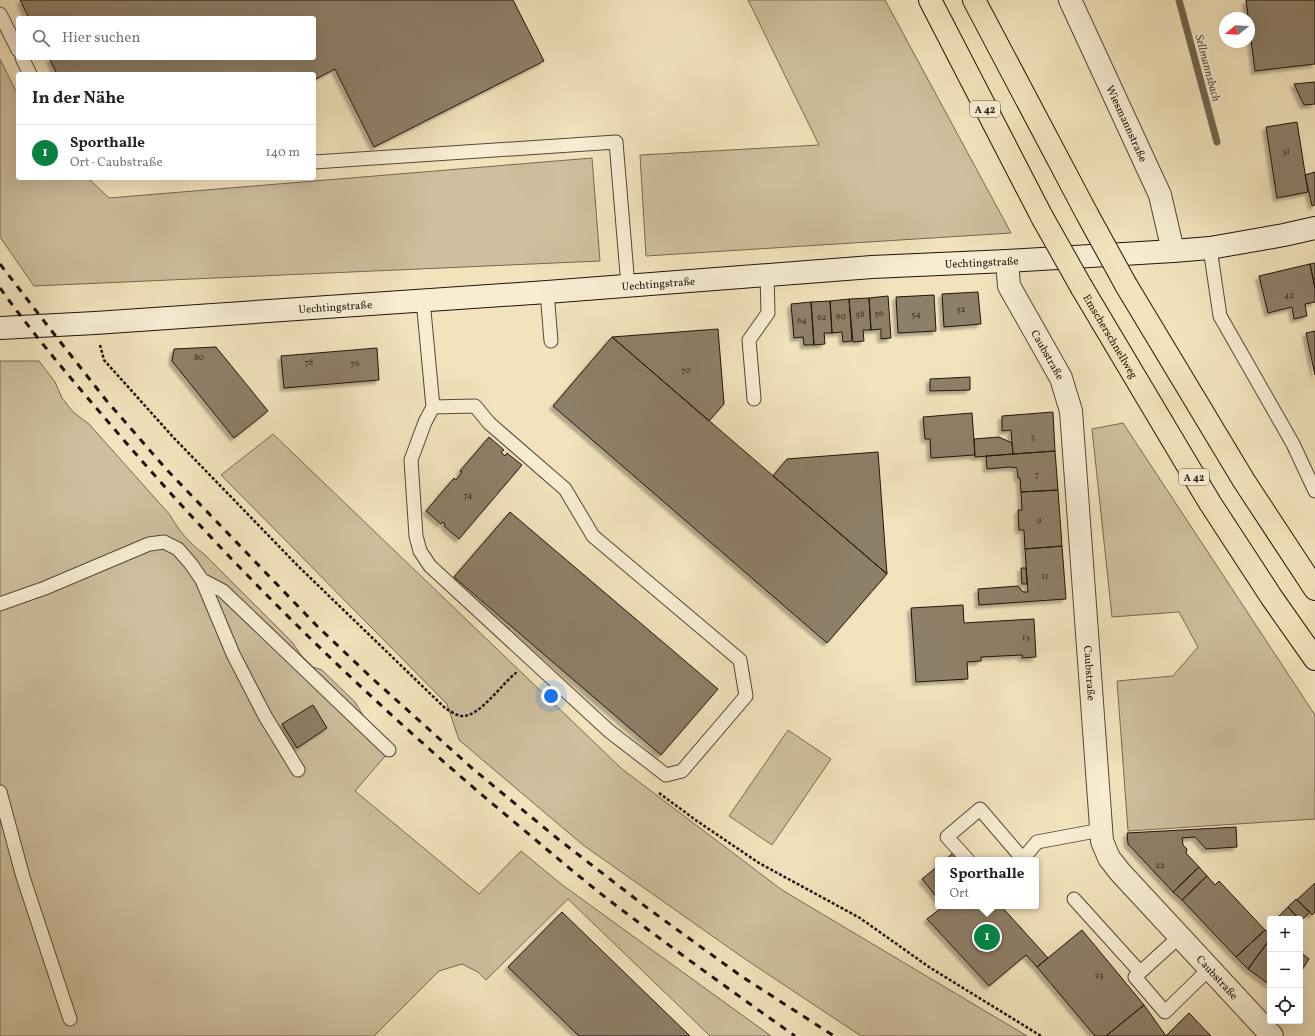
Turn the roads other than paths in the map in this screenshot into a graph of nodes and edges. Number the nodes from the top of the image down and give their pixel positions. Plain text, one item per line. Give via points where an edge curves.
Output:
1 (930, 0) edge
2 (974, 0) edge
3 (1070, 0) edge
4 (0, 14) edge
5 (16, 46) edge
6 (23, 60) edge
7 (29, 72) edge
8 (316, 162) edge
9 (1315, 228) edge
10 (1210, 248) junction
11 (1173, 251) junction
12 (1007, 261) junction
13 (767, 274) junction
14 (628, 286) junction
15 (547, 292) junction
16 (423, 300) junction
17 (0, 328) edge
18 (551, 340) dead end
19 (754, 399) dead end
20 (433, 407) junction
21 (1315, 491) edge
22 (202, 580) junction
23 (1315, 589) edge
24 (0, 604) edge
25 (1315, 659) edge
26 (389, 750) dead end
27 (298, 770) dead end
28 (0, 792) edge
29 (1101, 830) junction
30 (965, 857) edge
31 (1020, 857) edge
32 (1024, 857) edge
33 (1074, 899) dead end
34 (1179, 937) junction
35 (1209, 969) junction
36 (1140, 972) junction
37 (70, 1019) dead end
38 (1272, 1036) edge

1 - 25 highway, Emscherschnellweg / A 42, bridge via 1042,217 1082,288 1210,504
2 - 23 highway, bridge via 1126,285 1244,481
3 - 11 street, Wiesmannstraße via 1160,195
4 - 5 lane
6 - 7 lane
8 - 14 lane via 616,142
9 - 10 street, Uechtingstraße
10 - 11 street, Uechtingstraße
10 - 21 lane via 1220,316 1293,444
11 - 12 street, Uechtingstraße
12 - 13 street, Uechtingstraße
12 - 29 street, Caubstraße via 1009,286 1061,378 1071,411
13 - 14 street, Uechtingstraße
13 - 19 lane via 768,313 749,340
14 - 15 street, Uechtingstraße
15 - 16 street, Uechtingstraße
15 - 18 lane
16 - 17 street, Uechtingstraße
16 - 20 lane
20 - 20 lane via 410,460 416,536 420,551 430,566 609,731 666,774 682,771 746,696 740,660 593,536 566,490 489,423 474,406
22 - 24 lane via 178,549 164,542 149,544
22 - 26 lane via 223,591
22 - 27 lane via 236,661
28 - 37 lane via 23,877
29 - 32 lane via 1037,842
29 - 34 street, Caubstraße via 1102,841 1109,858
30 - 31 lane via 947,837 980,809
33 - 36 lane
34 - 35 street, Caubstraße
34 - 36 lane
35 - 36 lane via 1165,1012 1135,977
35 - 38 street, Caubstraße

